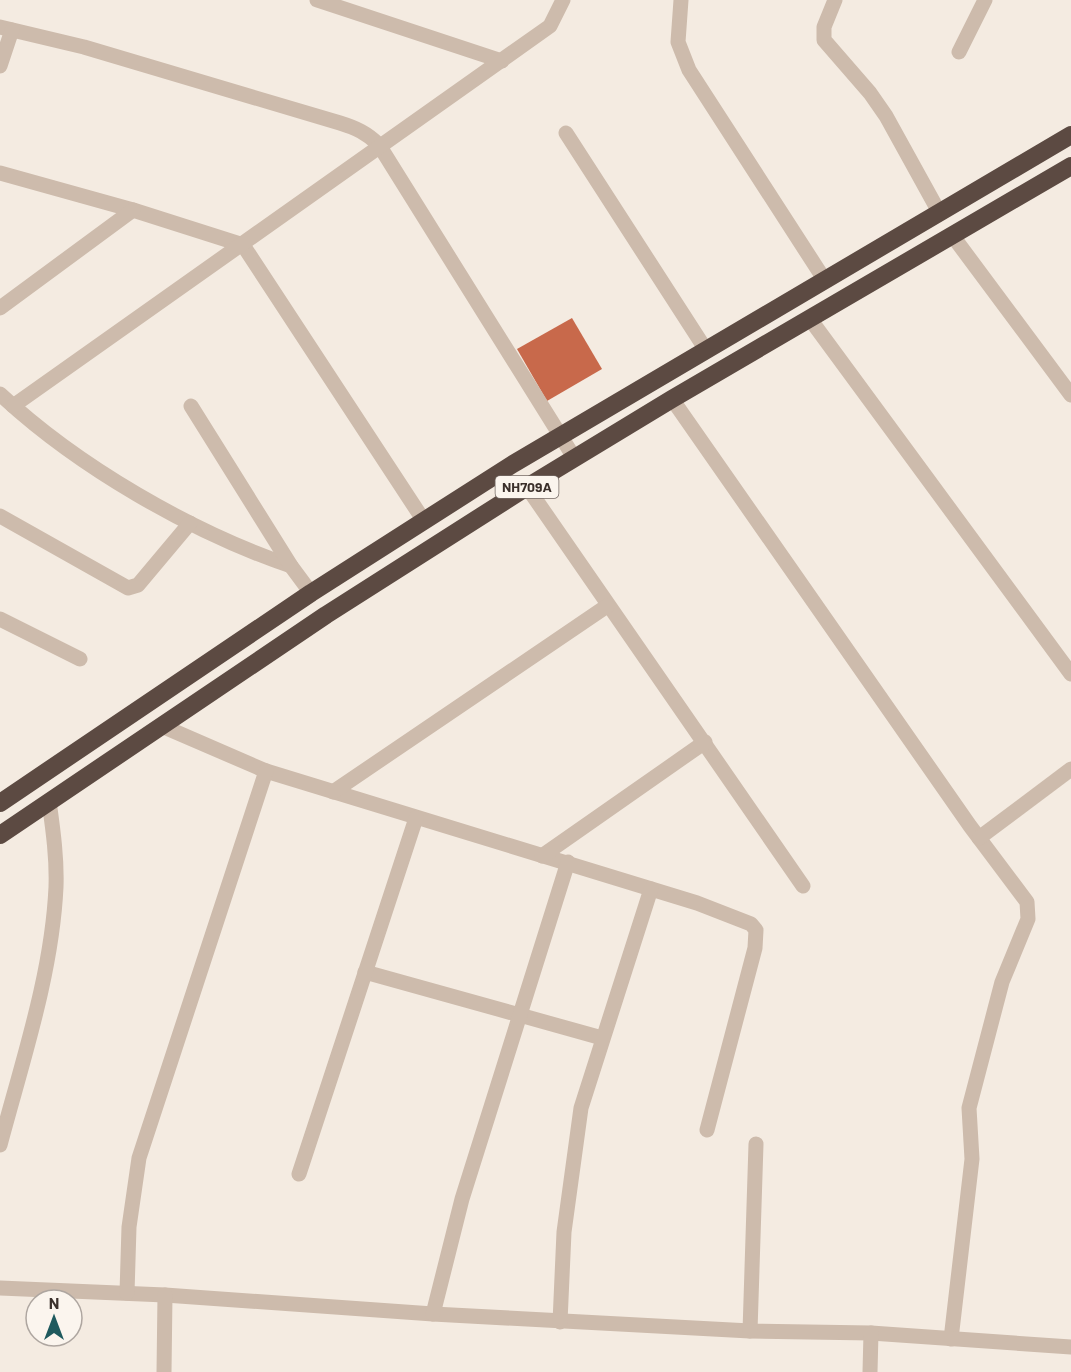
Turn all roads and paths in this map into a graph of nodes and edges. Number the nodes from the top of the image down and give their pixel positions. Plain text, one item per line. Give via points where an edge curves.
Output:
1 (317, 0) edge
2 (563, 0) edge
3 (681, 0) edge
4 (835, 0) edge
5 (985, 0) edge
6 (6, 28) edge
7 (959, 52) dead end
8 (502, 61) junction
9 (0, 66) edge
10 (566, 133) dead end
11 (1071, 135) edge
12 (379, 145) junction
13 (1071, 166) edge
14 (0, 173) edge
15 (133, 210) junction
16 (939, 212) junction
17 (952, 235) junction
18 (243, 245) junction
19 (824, 279) junction
20 (0, 308) edge
21 (810, 319) junction
22 (706, 350) junction
23 (0, 394) edge
24 (1071, 395) edge
25 (672, 399) junction
26 (13, 406) junction
27 (191, 406) dead end
28 (560, 435) junction
29 (574, 459) junction
30 (527, 487) junction
31 (0, 516) edge
32 (424, 521) junction
33 (190, 523) junction
34 (291, 566) junction
35 (311, 593) junction
36 (607, 606) junction
37 (0, 619) edge
38 (80, 659) dead end
39 (1071, 674) edge
40 (162, 726) junction
41 (705, 742) junction
42 (1071, 769) edge
43 (266, 771) junction
44 (333, 792) junction
45 (49, 801) junction
46 (0, 802) edge
47 (416, 818) junction
48 (0, 835) edge
49 (979, 838) junction
50 (542, 856) junction
51 (568, 862) junction
52 (803, 886) dead end
53 (651, 889) junction
54 (365, 972) junction
55 (520, 1015) junction
56 (602, 1038) junction
57 (707, 1130) dead end
58 (756, 1144) dead end
59 (0, 1145) edge
60 (299, 1174) dead end
61 (0, 1288) edge
62 (126, 1293) junction
63 (165, 1295) junction
64 (433, 1314) junction
65 (560, 1322) junction
66 (750, 1331) junction
67 (871, 1333) junction
68 (951, 1340) junction
69 (1071, 1347) edge
70 (164, 1372) edge
71 (870, 1372) edge

1 - 8 street
2 - 8 street via 549,26
3 - 19 street via 678,42 689,70
4 - 16 street via 824,27 824,40 886,116
5 - 7 street
6 - 9 street
6 - 12 street via 84,47 340,123 359,129
8 - 12 street
10 - 22 street
11 - 16 highway, NH709A
12 - 18 street
12 - 28 street
13 - 17 highway, NH709A
14 - 15 street
15 - 18 street
15 - 20 street
16 - 19 highway, NH709A
17 - 21 highway, NH709A
17 - 24 street
18 - 26 street
18 - 32 street
19 - 22 highway, NH709A
21 - 25 highway, NH709A
21 - 39 street
22 - 28 highway, NH709A
23 - 26 street
25 - 29 highway, NH709A
25 - 49 street
26 - 33 street via 79,458
27 - 34 street
28 - 29 street
28 - 32 highway, NH709A
29 - 30 highway, NH709A
30 - 36 street
30 - 40 highway, NH709A
31 - 33 street via 128,588 138,585
32 - 35 highway, NH709A
33 - 34 street
34 - 35 street
35 - 46 highway, NH709A
36 - 41 street
36 - 44 street
37 - 38 street
40 - 43 street
40 - 45 highway, NH709A
41 - 50 street
41 - 52 street
42 - 49 street
43 - 44 street
43 - 62 street via 139,1158 129,1227
44 - 47 street
45 - 48 highway, NH709A
45 - 59 street via 56,859 52,921 34,1016
47 - 50 street
47 - 54 street
49 - 68 street via 1029,909 1002,982 969,1108 972,1159
50 - 51 street
51 - 53 street
51 - 55 street
53 - 56 street
53 - 57 street via 744,921 756,930 752,964
54 - 55 street
54 - 60 street
55 - 56 street
55 - 64 street via 462,1199
56 - 65 street via 581,1108 573,1152
58 - 66 street
61 - 62 street
62 - 63 street
63 - 64 street
63 - 70 street
64 - 65 street
65 - 66 street
66 - 67 street
67 - 68 street
67 - 71 street
68 - 69 street

